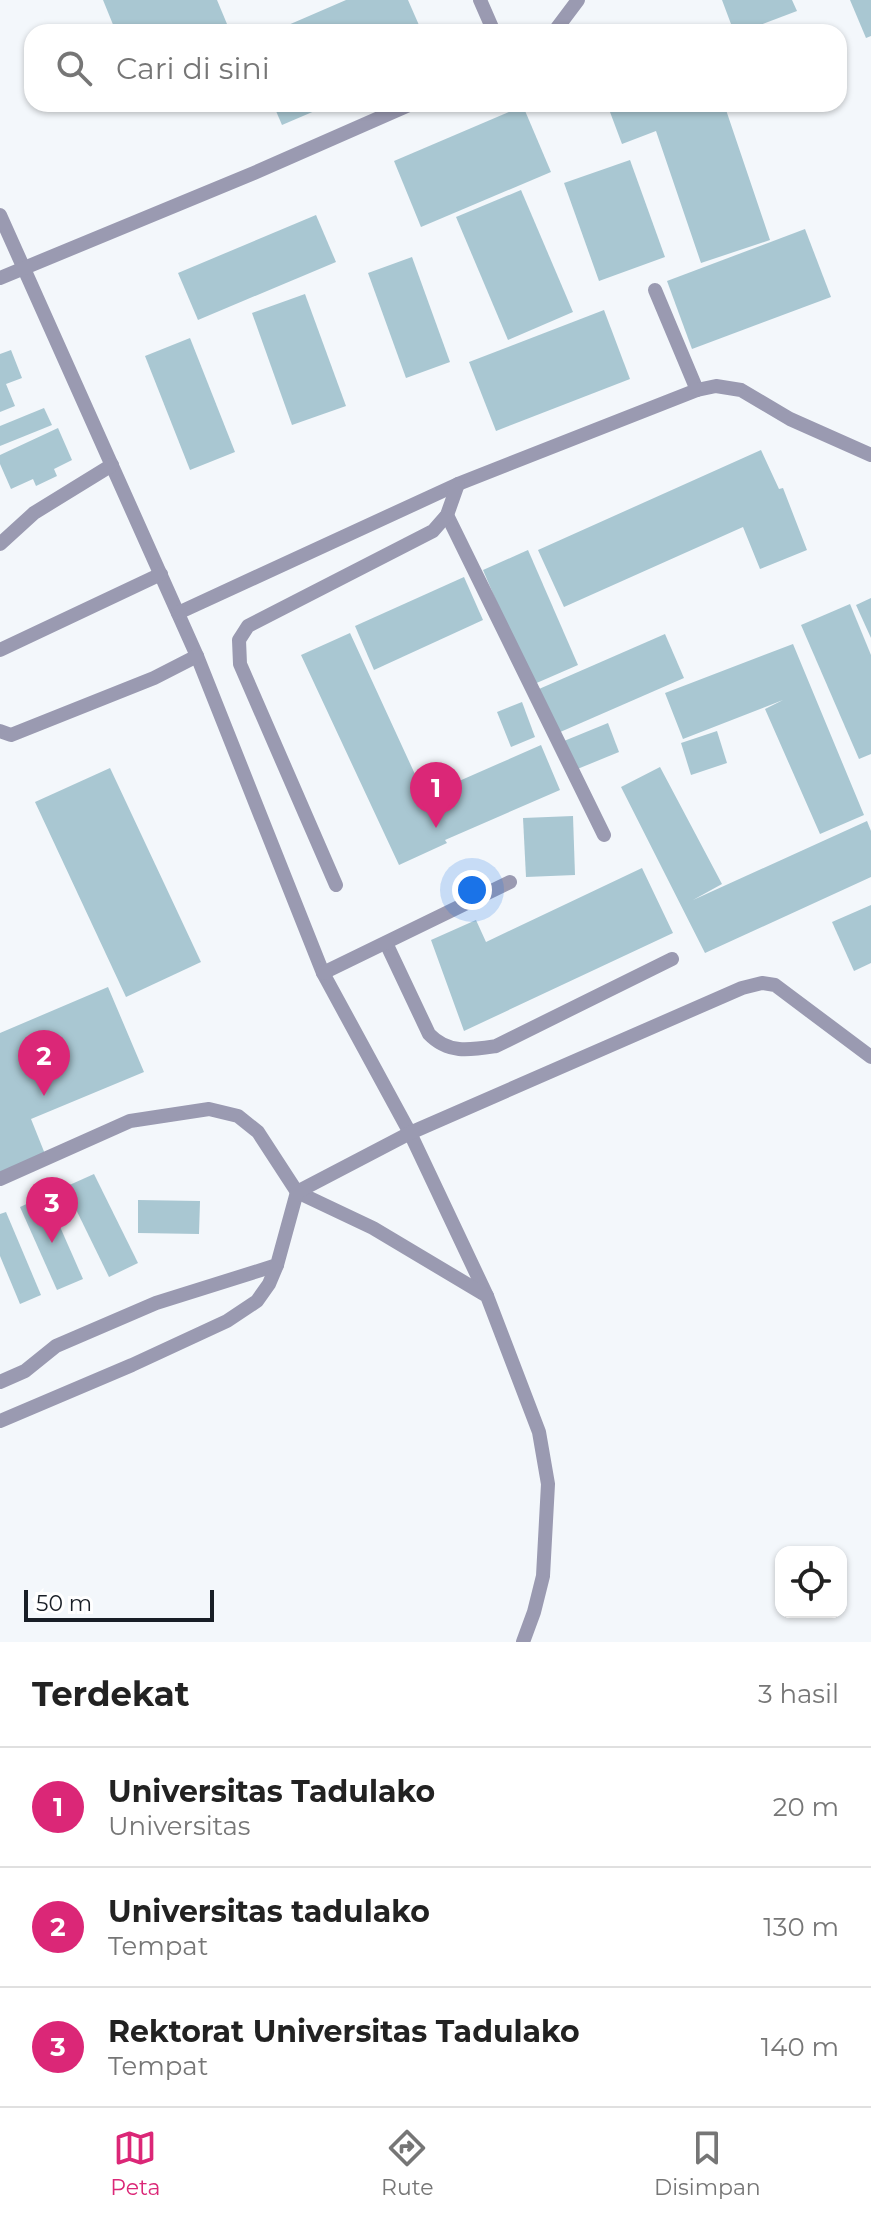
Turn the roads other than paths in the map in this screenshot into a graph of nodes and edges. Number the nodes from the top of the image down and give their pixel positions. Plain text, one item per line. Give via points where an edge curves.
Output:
1 (480, 0) edge
2 (578, 0) edge
3 (490, 24) edge
4 (560, 24) edge
5 (392, 112) edge
6 (0, 215) edge
7 (25, 269) junction
8 (0, 278) edge
9 (655, 290) dead end
10 (697, 390) junction
11 (871, 455) edge
12 (112, 465) junction
13 (458, 484) junction
14 (447, 515) junction
15 (0, 544) edge
16 (161, 574) junction
17 (178, 613) junction
18 (0, 650) edge
19 (197, 656) junction
20 (0, 731) edge
21 (604, 835) dead end
22 (510, 882) dead end
23 (336, 885) dead end
24 (386, 943) junction
25 (672, 959) dead end
26 (323, 973) junction
27 (871, 1057) edge
28 (410, 1133) junction
29 (0, 1179) edge
30 (297, 1192) junction
31 (277, 1265) junction
32 (487, 1296) junction
33 (0, 1382) edge
34 (0, 1421) edge
35 (523, 1642) edge

1 - 3 lane
2 - 4 lane
5 - 7 lane
6 - 7 lane
7 - 8 lane
7 - 12 lane
9 - 10 lane
10 - 11 lane via 741,390 790,419
10 - 13 lane
12 - 15 lane via 34,513
12 - 16 lane
13 - 14 lane
13 - 17 lane
14 - 21 lane
14 - 23 lane via 420,539 248,626 239,640 240,664
16 - 17 lane
16 - 18 lane
17 - 19 lane
19 - 20 lane via 11,735
19 - 26 lane
22 - 24 lane
24 - 25 lane via 429,1034 439,1044 465,1051 496,1046
24 - 26 lane
26 - 28 lane
27 - 28 lane via 775,985 762,983
28 - 30 lane
28 - 32 lane
29 - 30 lane via 130,1121 209,1109 238,1116 258,1132
30 - 31 lane
30 - 32 lane via 373,1228
31 - 33 lane via 156,1303 56,1346 25,1371
31 - 34 lane via 257,1301 227,1321
32 - 35 lane via 539,1432 548,1484 543,1576

